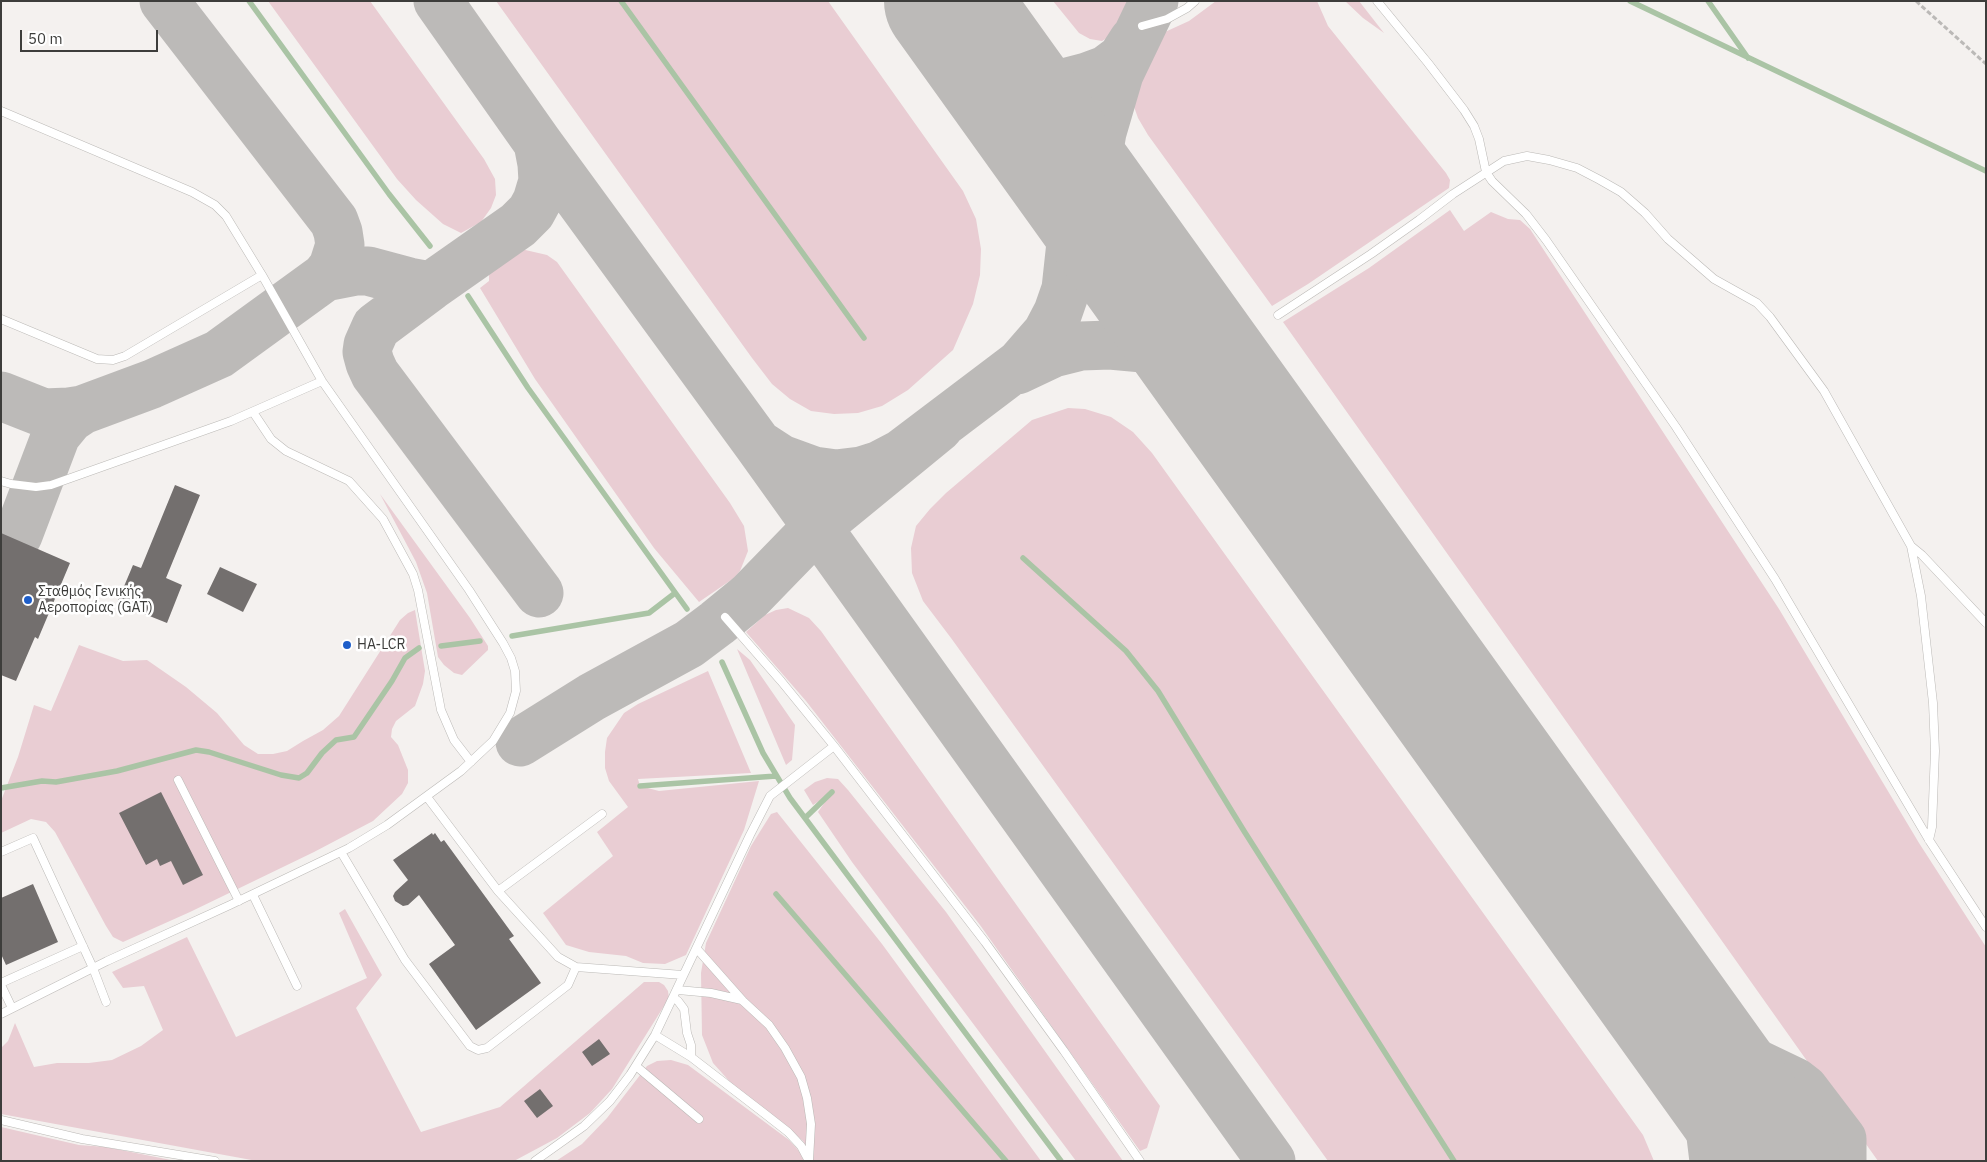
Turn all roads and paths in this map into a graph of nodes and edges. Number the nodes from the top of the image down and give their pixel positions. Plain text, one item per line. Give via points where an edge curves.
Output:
1 (1195, 1) edge
2 (1377, 1) edge
3 (1916, 1) edge
4 (1142, 26) dead end
5 (1986, 64) edge
6 (1, 111) edge
7 (1486, 172) junction
8 (262, 275) junction
9 (1278, 315) dead end
10 (1, 320) edge
11 (322, 381) junction
12 (253, 412) junction
13 (1, 481) edge
14 (1911, 546) junction
15 (725, 617) dead end
16 (1986, 623) edge
17 (834, 746) junction
18 (471, 762) junction
19 (178, 780) dead end
20 (427, 797) junction
21 (602, 814) dead end
22 (1929, 840) junction
23 (1, 852) edge
24 (341, 852) junction
25 (498, 891) junction
26 (253, 895) junction
27 (239, 901) junction
28 (1986, 927) edge
29 (83, 946) junction
30 (697, 949) junction
31 (576, 967) junction
32 (94, 968) junction
33 (683, 975) junction
34 (1, 984) edge
35 (297, 986) dead end
36 (678, 990) junction
37 (674, 998) junction
38 (743, 1000) junction
39 (106, 1002) dead end
40 (12, 1008) junction
41 (1, 1014) edge
42 (655, 1036) junction
43 (691, 1057) junction
44 (636, 1066) junction
45 (699, 1119) dead end
46 (1, 1120) edge
47 (809, 1160) edge
48 (215, 1161) edge
49 (535, 1161) edge
50 (1140, 1161) edge

1 - 4 lane via 1167,18
2 - 7 lane via 1464,110 1479,139
3 - 5 path
6 - 8 lane via 205,198 226,216
7 - 9 lane
7 - 14 lane via 1504,161 1527,156 1577,168 1621,192 1714,279 1757,303 1781,330 1824,391
7 - 22 lane via 1546,240 1676,427 1775,579
8 - 10 lane via 113,360 97,359
8 - 11 lane
11 - 12 lane
11 - 18 lane via 469,590 511,658 516,671 516,691 510,713 493,741
12 - 13 lane via 51,485 36,487
12 - 18 lane via 271,439 286,451 349,481 383,519 416,582 441,710 454,740
14 - 16 lane
14 - 22 lane via 1921,596 1933,703 1935,751
15 - 17 lane
17 - 30 lane via 770,796
17 - 50 lane via 985,942
18 - 20 lane
19 - 27 lane
20 - 24 lane
20 - 25 lane
21 - 25 lane
22 - 28 lane
23 - 29 lane via 32,838
24 - 26 lane
24 - 31 lane via 405,960 470,1046 478,1050 487,1048 568,985
25 - 31 lane via 558,957
26 - 27 lane
26 - 35 lane
27 - 32 lane
29 - 32 lane
29 - 34 lane
30 - 33 lane
30 - 38 lane
31 - 33 lane
32 - 39 lane
32 - 40 lane
33 - 36 lane
34 - 40 lane
36 - 37 lane
36 - 38 lane via 711,992
37 - 42 lane
37 - 43 lane via 684,1009
38 - 47 lane via 769,1025 801,1077 811,1124
40 - 41 lane
42 - 43 lane
42 - 44 lane
43 - 47 lane via 788,1132
44 - 45 lane
44 - 49 lane via 610,1101 584,1126
46 - 48 lane via 82,1139

